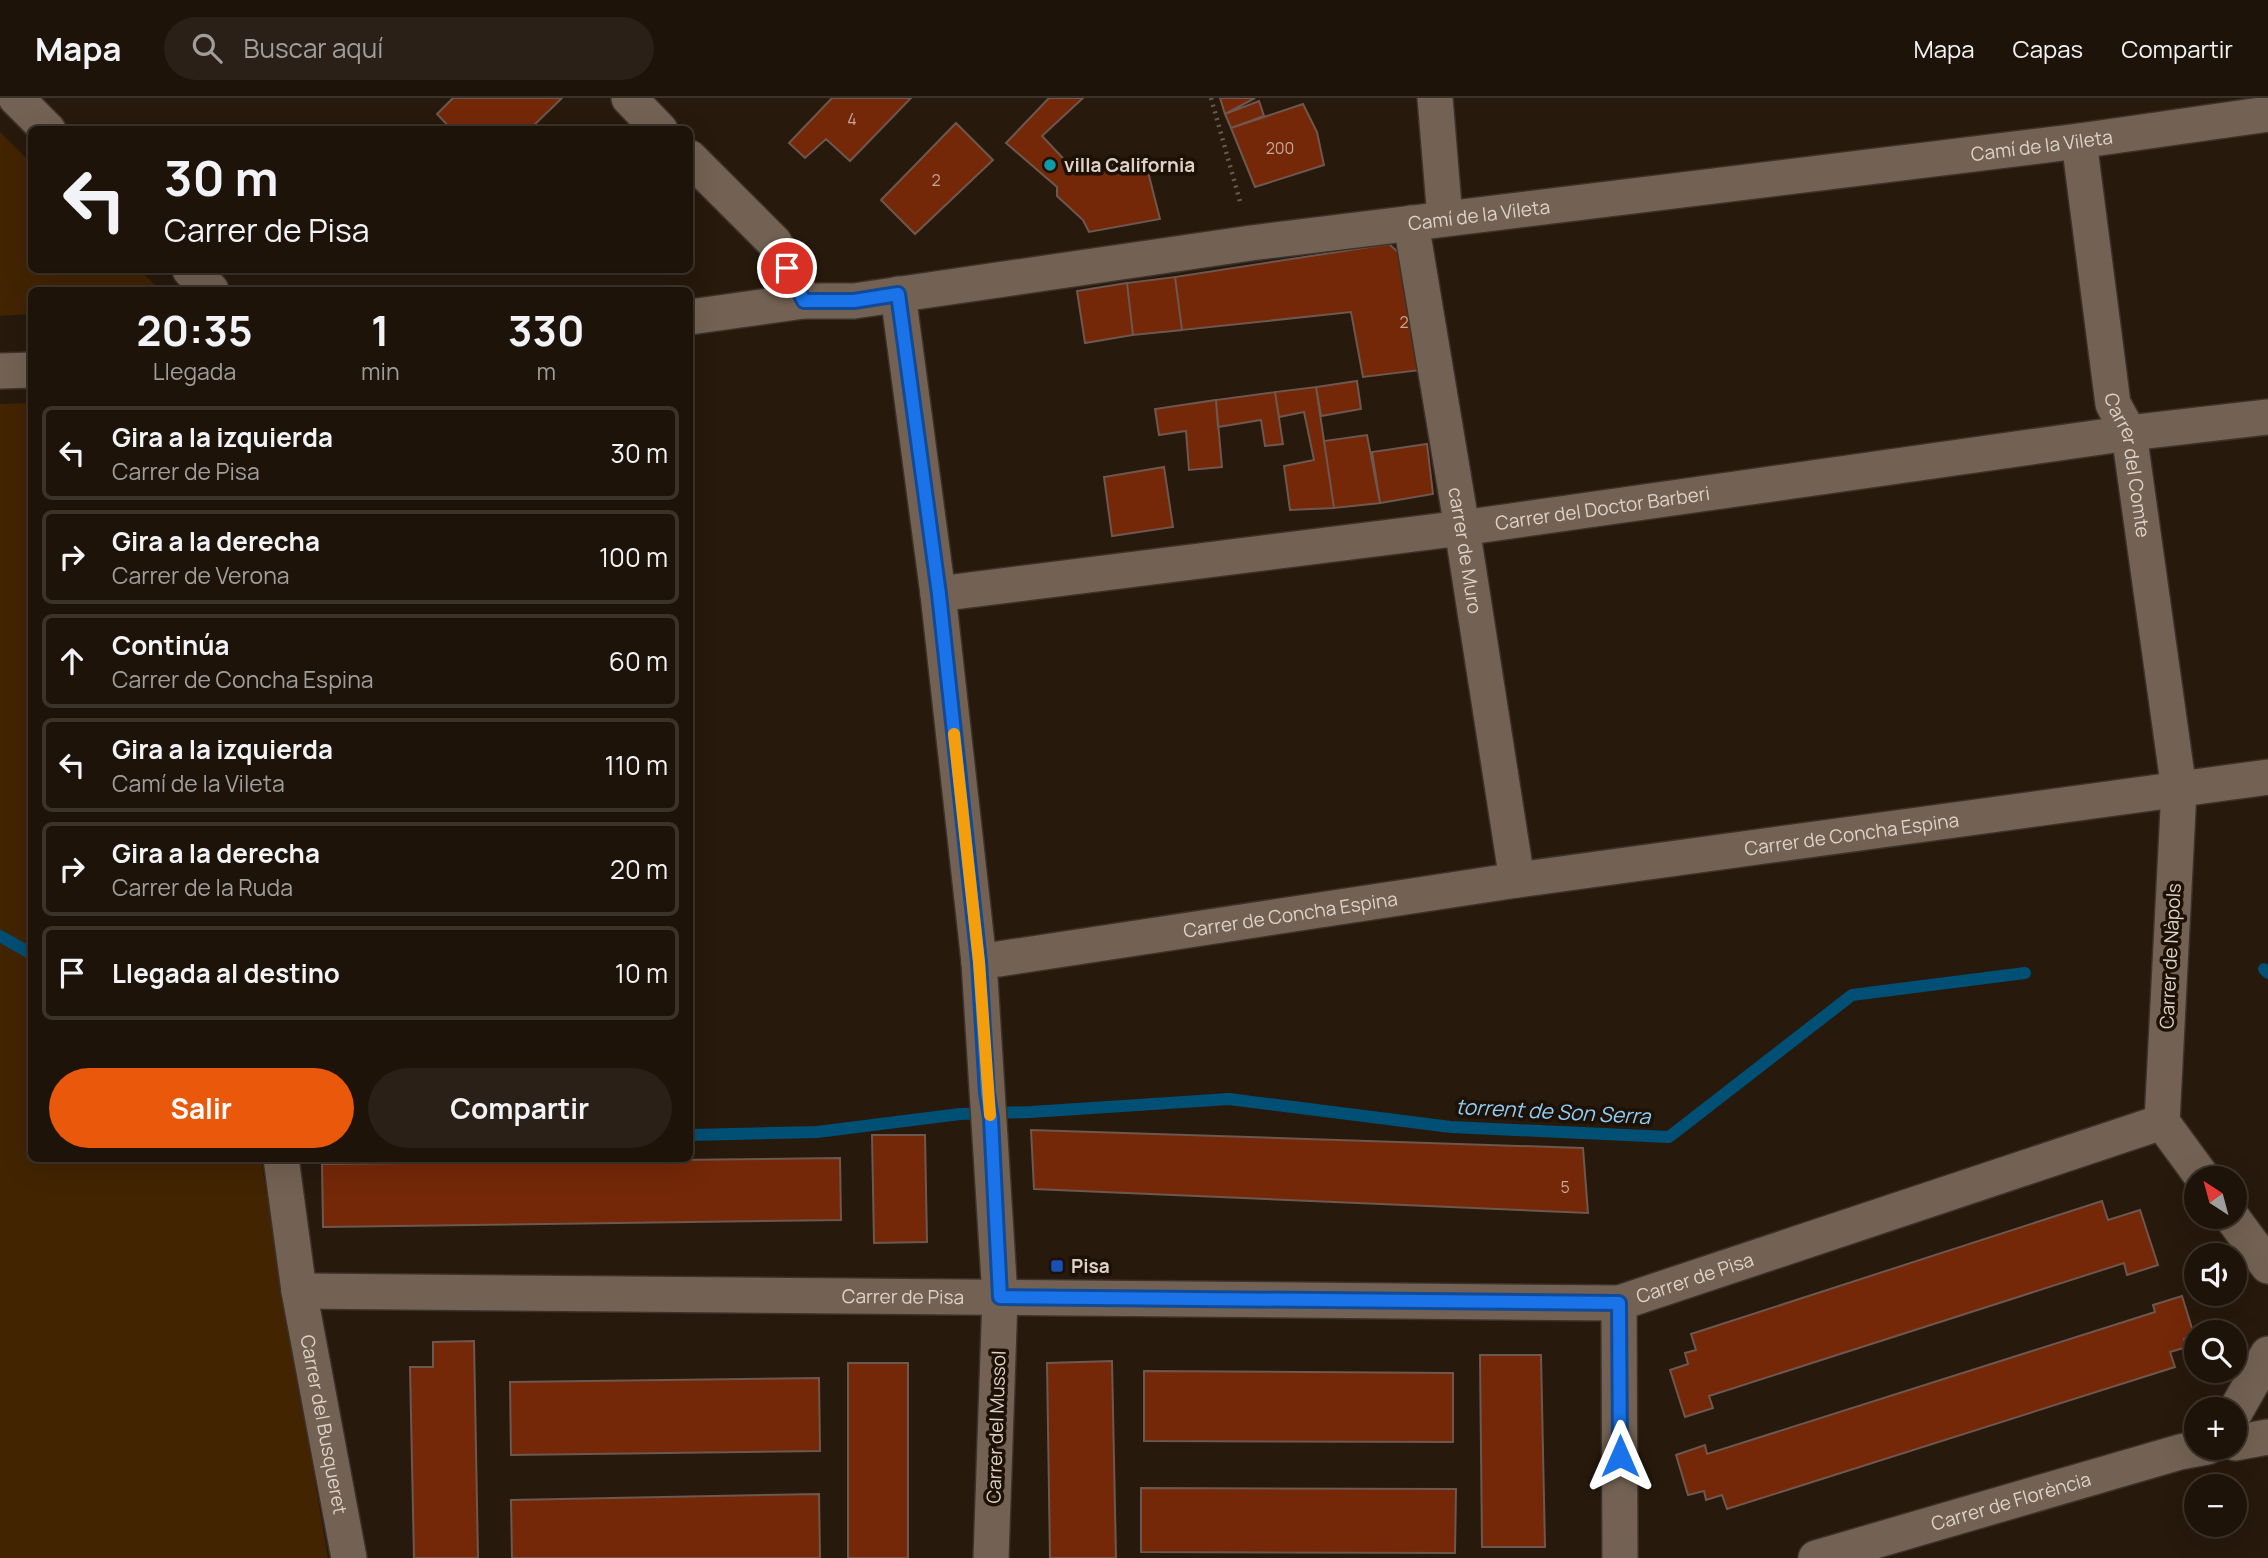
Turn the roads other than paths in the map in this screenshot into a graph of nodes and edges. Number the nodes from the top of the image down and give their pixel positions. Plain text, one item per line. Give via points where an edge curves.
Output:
1 (16, 98) edge
2 (629, 98) edge
3 (1435, 98) edge
4 (2268, 114) edge
5 (44, 126) edge
6 (656, 126) edge
7 (2079, 141) junction
8 (693, 161) edge
9 (1428, 220) junction
10 (193, 273) edge
11 (208, 287) edge
12 (898, 294) junction
13 (804, 301) junction
14 (693, 317) edge
15 (28, 370) edge
16 (0, 371) edge
17 (2268, 417) edge
18 (2129, 433) junction
19 (1462, 528) junction
20 (939, 594) junction
21 (2268, 777) edge
22 (2179, 790) junction
23 (1517, 880) junction
24 (979, 962) junction
25 (2162, 1122) junction
26 (282, 1162) edge
27 (2194, 1166) edge
28 (2241, 1229) edge
29 (2268, 1266) edge
30 (299, 1292) junction
31 (1000, 1297) junction
32 (1619, 1303) junction
33 (2268, 1354) edge
34 (2244, 1397) edge
35 (2268, 1437) edge
36 (2247, 1441) edge
37 (2184, 1450) edge
38 (349, 1558) edge
39 (992, 1558) edge
40 (1620, 1558) edge
41 (1816, 1558) edge

1 - 5 street
2 - 6 street
3 - 9 street, carrer de Muro
4 - 7 street, Camí de la Vileta
7 - 9 street, Camí de la Vileta
7 - 18 street, Carrer del Comte via 2113,404
8 - 13 street via 774,242
9 - 12 street, Camí de la Vileta
9 - 19 street, carrer de Muro
10 - 11 street
12 - 13 street, Camí de la Vileta via 854,301
12 - 20 street
13 - 14 street, Camí de la Vileta
15 - 16 street
17 - 18 street, Carrer del Doctor Barberi
18 - 19 street, Carrer del Doctor Barberi
18 - 22 street, Carrer del Comte
19 - 20 street, Carrer del Doctor Barberi
19 - 23 street, carrer de Muro
20 - 24 street
21 - 22 street, Carrer de Concha Espina
22 - 23 street, Carrer de Concha Espina
22 - 25 street, Carrer de Nàpols
23 - 24 street, Carrer de Concha Espina
24 - 31 street, Carrer del Mussol
25 - 27 street
25 - 32 street, Carrer de Pisa
26 - 30 street
28 - 29 street
30 - 31 street, Carrer de Pisa
30 - 38 street, Carrer del Busqueret
31 - 32 street, Carrer de Pisa
31 - 39 street, Carrer del Mussol
32 - 40 street
33 - 34 street
35 - 36 street
37 - 41 street, Carrer de Florència

